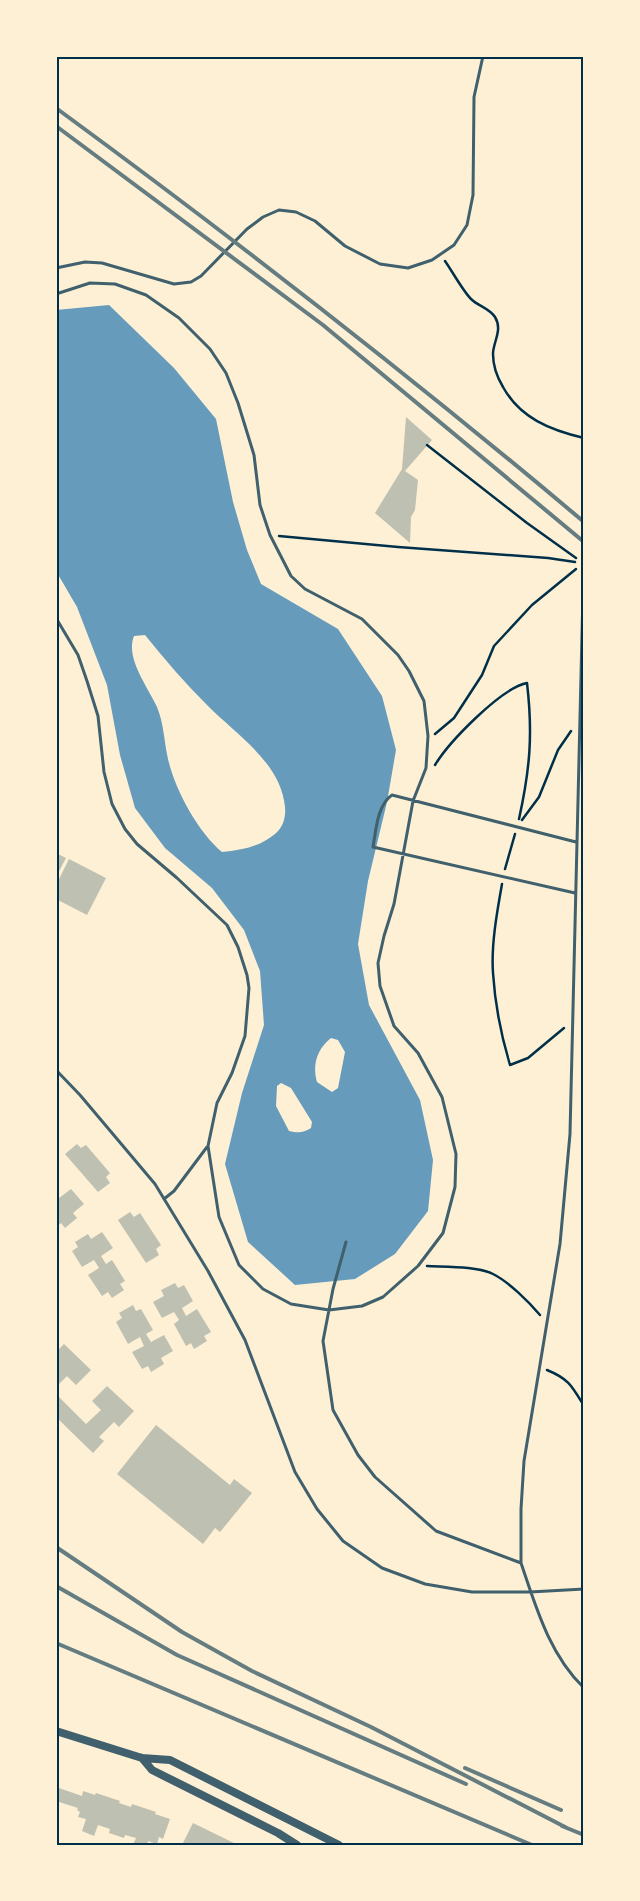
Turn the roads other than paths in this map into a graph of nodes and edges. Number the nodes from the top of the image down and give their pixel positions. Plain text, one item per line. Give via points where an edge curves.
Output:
1 (484, 56) edge
2 (56, 268) edge
3 (56, 294) edge
4 (584, 551) edge
5 (583, 563) edge
6 (56, 618) edge
7 (413, 801) junction
8 (576, 842) junction
9 (402, 854) junction
10 (575, 893) junction
11 (56, 1070) edge
12 (208, 1146) junction
13 (164, 1199) junction
14 (346, 1242) dead end
15 (329, 1310) junction
16 (520, 1563) junction
17 (584, 1589) edge
18 (530, 1592) junction
19 (584, 1688) edge
20 (56, 1731) edge
21 (142, 1758) junction
22 (297, 1845) edge
23 (339, 1845) edge

1 - 2 lane via 474,96 473,195 467,225 454,245 432,260 408,268 380,264 345,246 315,220 296,212 279,210 262,217 247,229 201,276 191,282 174,284 102,263 84,262
3 - 7 lane via 90,283 116,284 146,295 179,318 210,349 226,373 238,403 254,455 260,505 270,535 291,576 305,589 362,619 398,655 424,701 428,736 426,768
4 - 5 lane
5 - 8 lane
6 - 12 lane via 78,656 87,681 98,716 104,772 112,804 125,829 137,844 226,925 238,947 247,975 245,1036 217,1103
7 - 8 lane
7 - 9 lane
7 - 9 lane via 392,795 381,810 377,824 373,847
8 - 10 lane
9 - 10 lane
9 - 15 lane via 394,904 378,963 380,986 394,1026 418,1054 442,1097 456,1154 454,1187 443,1233 418,1266 383,1297 362,1306
10 - 16 lane via 570,1134 560,1244 524,1461
11 - 13 lane via 155,1184
12 - 13 lane via 174,1191
12 - 15 lane via 219,1217 239,1265 263,1288 291,1304
13 - 18 lane via 245,1340 295,1472 343,1541 382,1568 425,1584 472,1592
14 - 15 lane
15 - 16 lane via 323,1341 333,1410 358,1455 375,1477 436,1531
16 - 18 lane
17 - 18 lane
18 - 19 lane via 541,1623 560,1659
20 - 21 street
21 - 22 street via 152,1770
21 - 23 street via 170,1760

